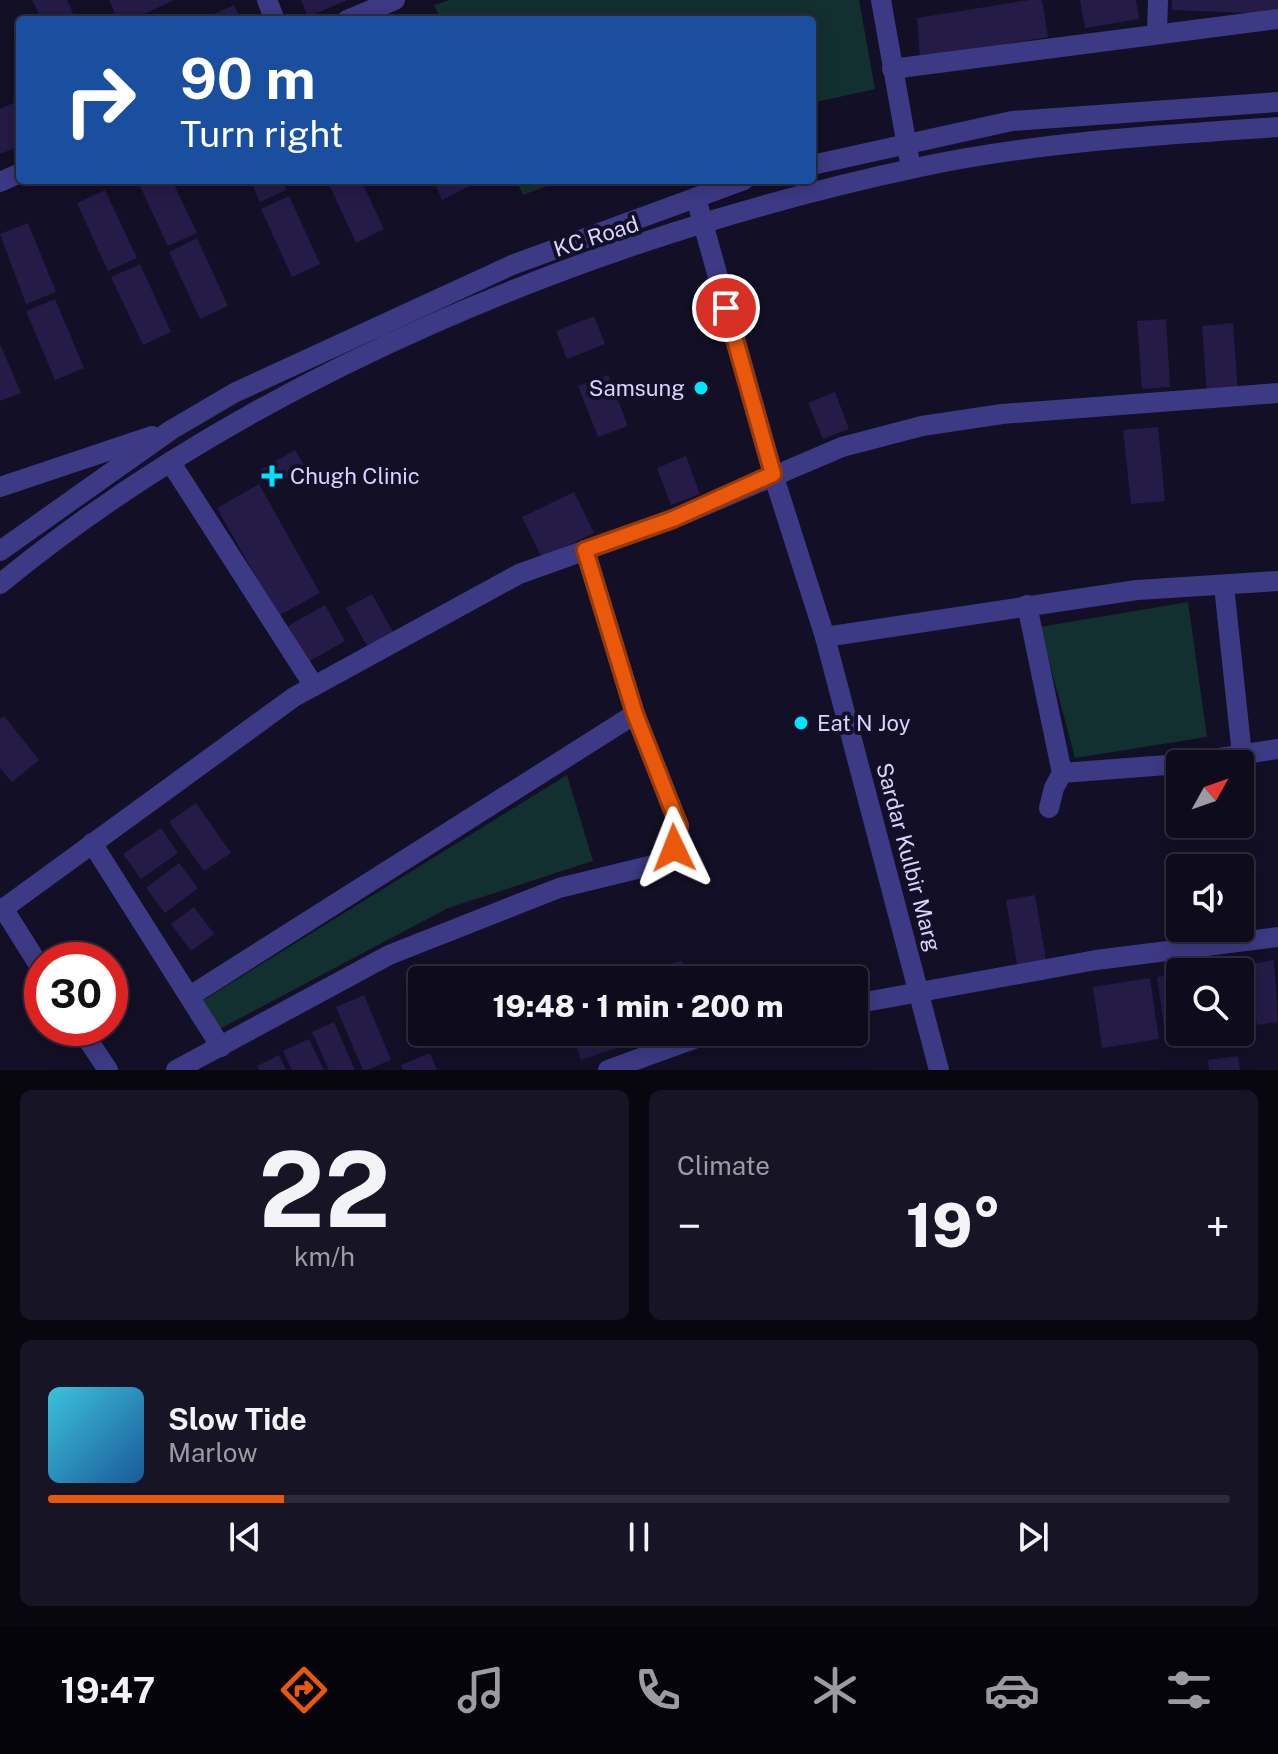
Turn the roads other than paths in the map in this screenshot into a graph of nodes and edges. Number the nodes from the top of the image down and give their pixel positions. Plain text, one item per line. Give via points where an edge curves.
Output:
1 (395, 0) edge
2 (881, 0) edge
3 (1158, 0) edge
4 (357, 16) edge
5 (1278, 19) edge
6 (1157, 32) junction
7 (892, 69) junction
8 (1278, 102) edge
9 (1278, 127) edge
10 (907, 144) junction
11 (816, 164) edge
12 (911, 169) junction
13 (733, 184) edge
14 (696, 198) junction
15 (703, 225) junction
16 (1278, 393) edge
17 (171, 430) junction
18 (171, 463) junction
19 (773, 474) junction
20 (0, 487) edge
21 (585, 550) junction
22 (0, 551) edge
23 (1278, 581) edge
24 (0, 584) edge
25 (1224, 586) junction
26 (1027, 605) junction
27 (825, 637) junction
28 (314, 686) junction
29 (635, 714) junction
30 (1278, 749) edge
31 (1241, 750) edge
32 (1254, 753) edge
33 (1166, 765) edge
34 (1062, 773) junction
35 (1049, 808) dead end
36 (92, 843) junction
37 (1, 910) edge
38 (1278, 937) edge
39 (24, 944) edge
40 (920, 991) junction
41 (190, 996) junction
42 (868, 1001) edge
43 (92, 1046) edge
44 (674, 1046) edge
45 (221, 1047) junction
46 (108, 1070) edge
47 (176, 1070) edge
48 (608, 1070) edge
49 (939, 1070) edge

1 - 4 street
2 - 7 street
3 - 6 street
5 - 6 street
6 - 7 street
7 - 10 street
8 - 10 street via 1012,121
9 - 12 street, KC Road via 1124,137
10 - 11 street
10 - 12 street
12 - 15 street, KC Road
13 - 14 street
14 - 15 street, Sardar Kulbir Marg
14 - 17 street via 512,265 234,393
15 - 18 street, KC Road via 516,288 395,341 254,412
15 - 19 street, Sardar Kulbir Marg
16 - 19 street via 1002,414 922,426 842,447
17 - 20 street
17 - 22 street
18 - 24 street, KC Road
18 - 28 street
19 - 21 street via 673,519
19 - 27 street, Sardar Kulbir Marg
21 - 28 street via 519,574
21 - 29 street
23 - 25 street
25 - 26 street via 1137,590
25 - 31 street
26 - 27 street
26 - 34 street
27 - 40 street, Sardar Kulbir Marg
28 - 36 street
29 - 41 street
29 - 45 street via 679,826 674,848 664,860 559,888 389,955
30 - 32 street
33 - 34 street
34 - 35 street
36 - 37 street
36 - 41 street
37 - 39 street
38 - 40 street via 1096,960
40 - 42 street
40 - 49 street, Sardar Kulbir Marg
41 - 45 street
43 - 46 street
44 - 48 street
45 - 47 street

